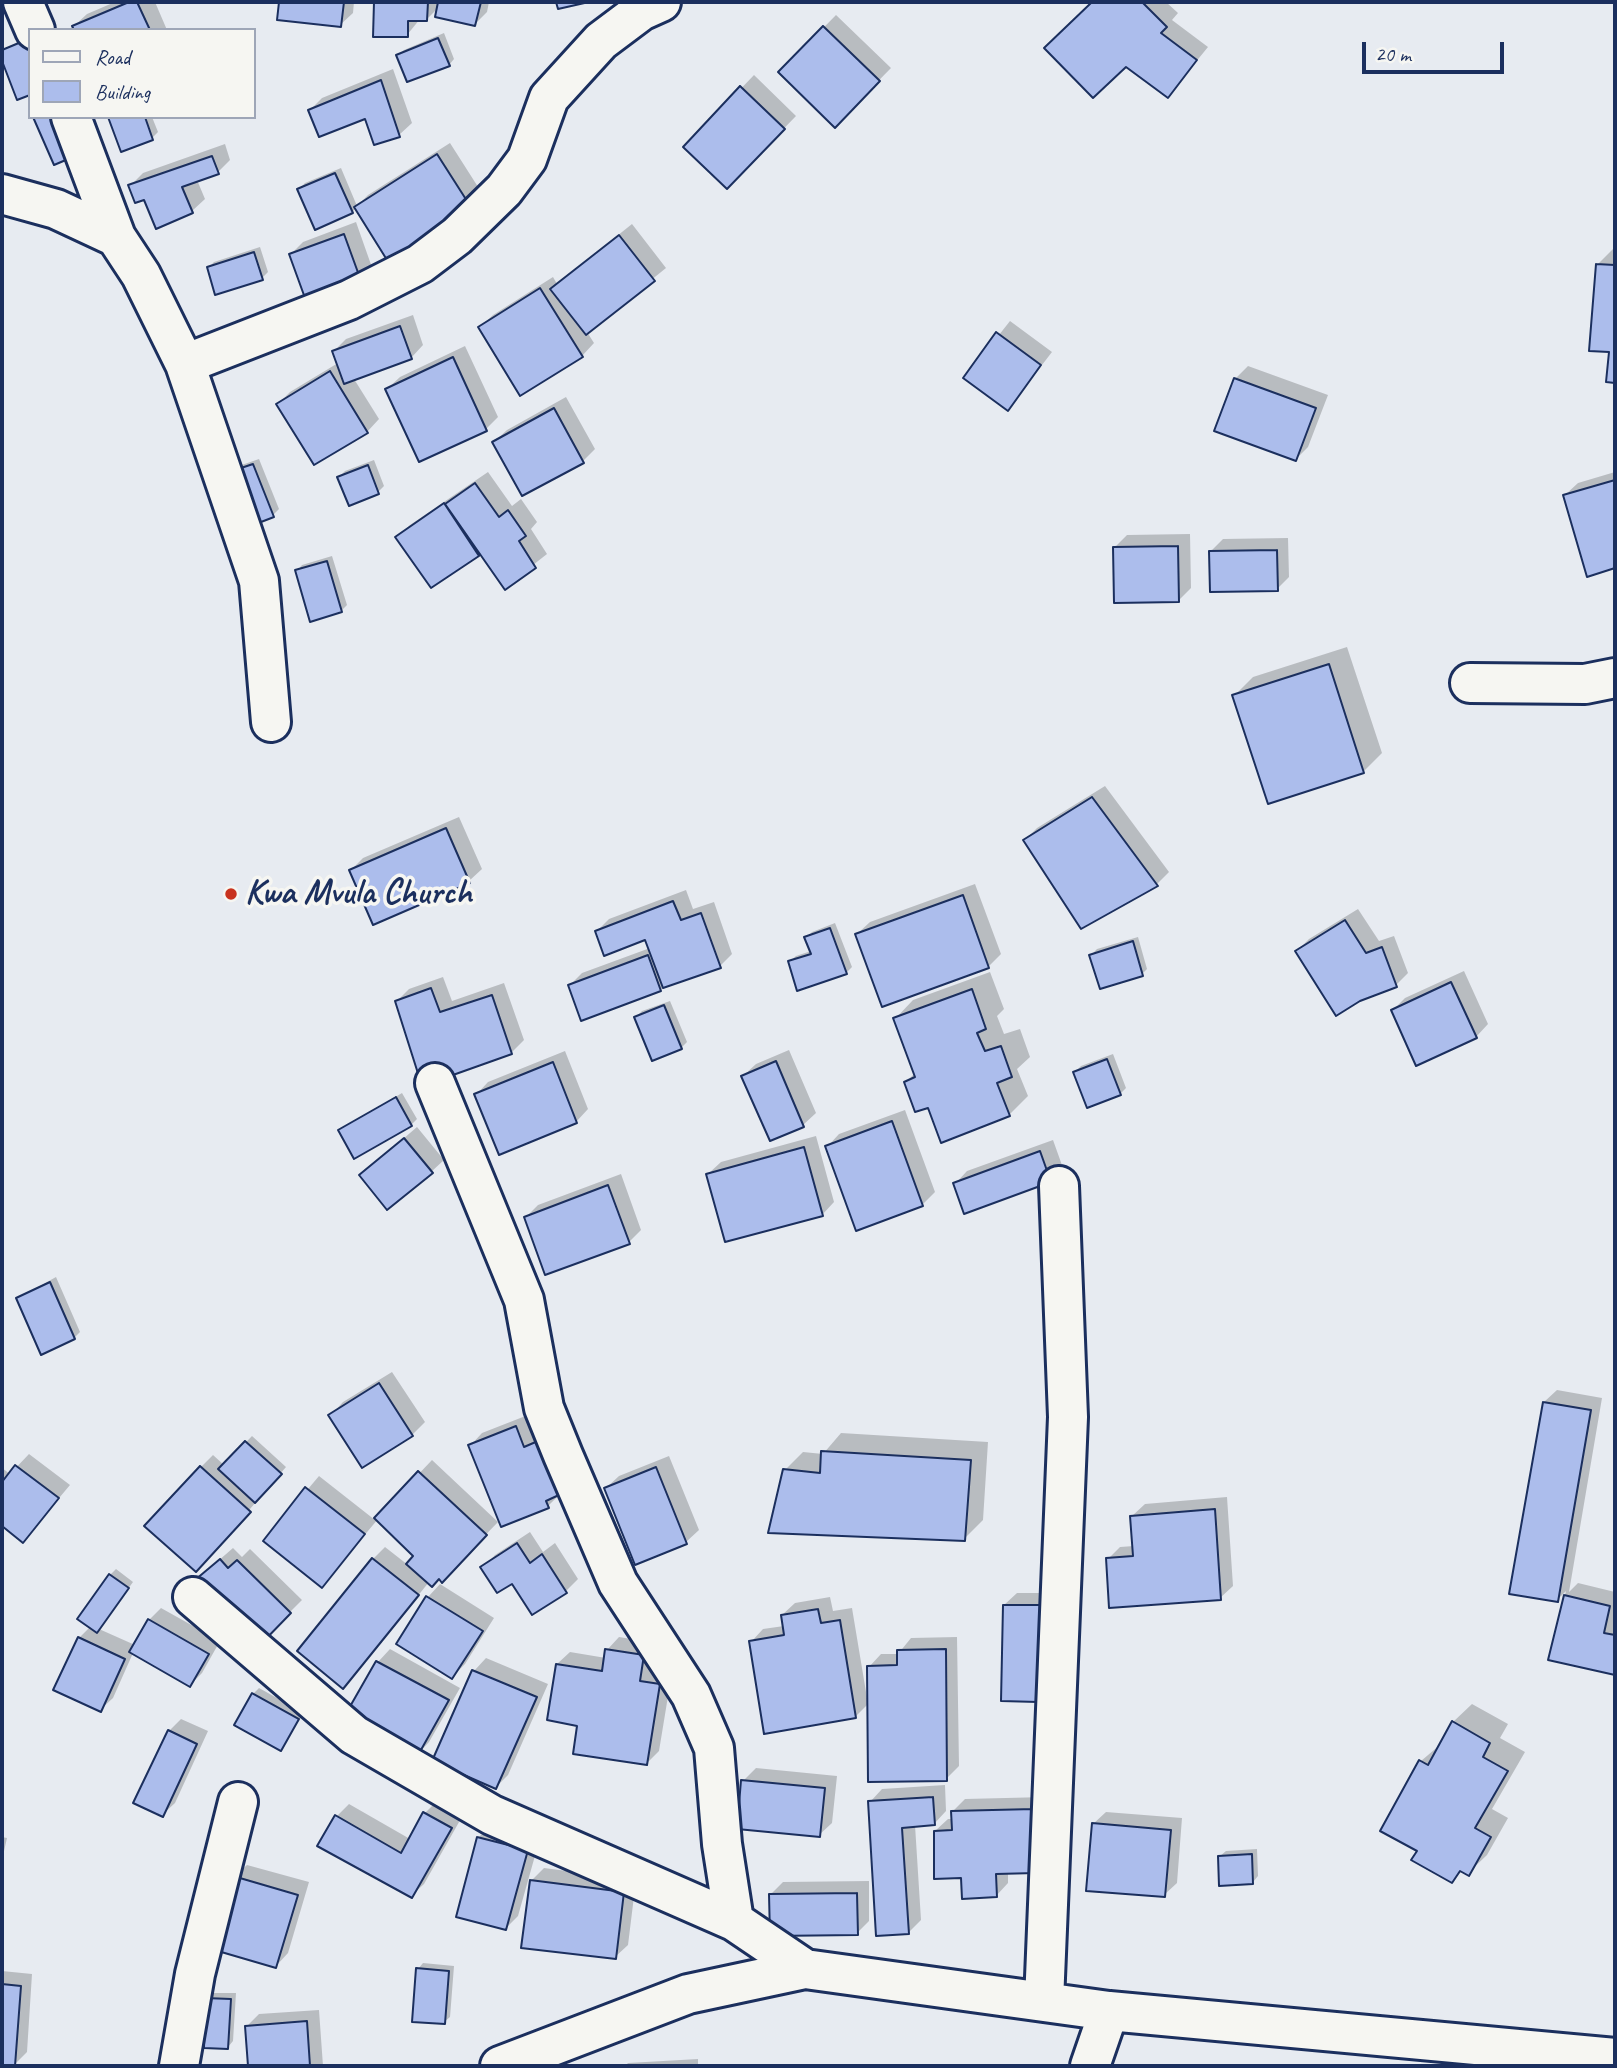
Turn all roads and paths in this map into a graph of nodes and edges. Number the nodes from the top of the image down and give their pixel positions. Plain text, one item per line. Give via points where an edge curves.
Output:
1 (23, 2) edge
2 (661, 2) edge
3 (34, 28) edge
4 (72, 119) edge
5 (2, 194) edge
6 (116, 237) junction
7 (185, 364) junction
8 (1615, 678) edge
9 (1471, 683) dead end
10 (271, 722) dead end
11 (436, 1083) dead end
12 (1059, 1186) dead end
13 (193, 1597) dead end
14 (238, 1802) dead end
15 (734, 1922) junction
16 (805, 1969) junction
17 (1044, 2002) junction
18 (1109, 2011) junction
19 (1615, 2058) edge
20 (179, 2066) edge
21 (500, 2066) edge
22 (1090, 2066) edge

1 - 3 street
2 - 7 street via 601,41 549,98 527,159 504,190 457,236 420,264 349,300
4 - 6 street
5 - 6 street via 56,209
6 - 7 street via 141,275
7 - 10 street via 259,581
8 - 9 street via 1585,684
11 - 15 street via 524,1300 544,1408 563,1455 618,1583 691,1695 714,1748
12 - 17 street via 1068,1417
13 - 15 street via 354,1735 492,1815
14 - 20 street via 195,1974
15 - 16 street
16 - 17 street
16 - 21 street via 688,1994
17 - 18 street
18 - 19 street
18 - 22 street

